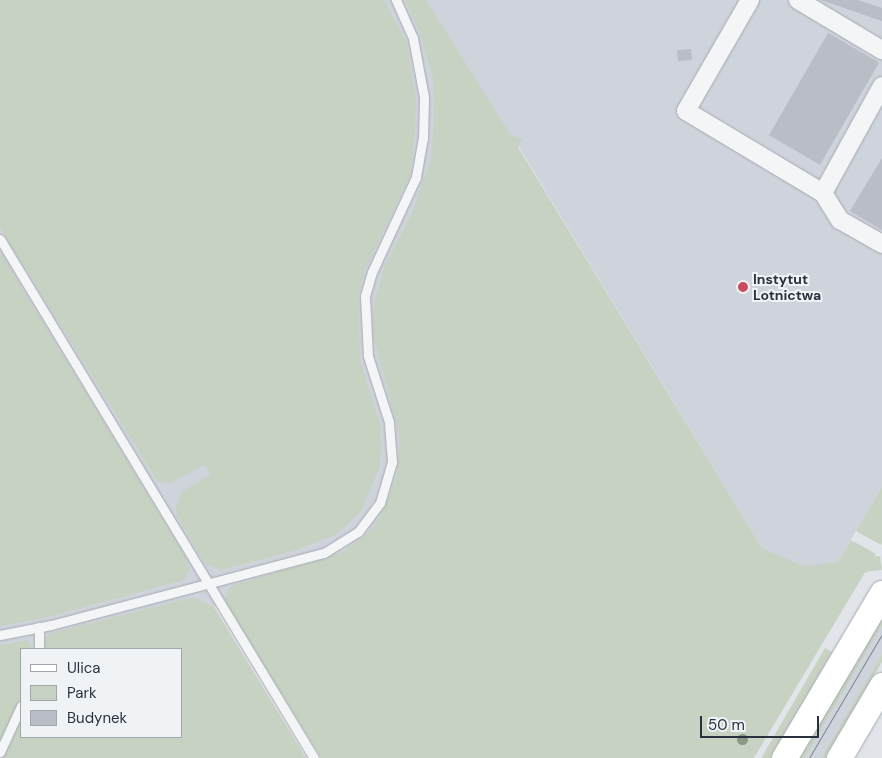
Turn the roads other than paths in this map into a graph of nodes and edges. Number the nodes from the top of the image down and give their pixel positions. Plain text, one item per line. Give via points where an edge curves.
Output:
1 (396, 0) edge
2 (750, 0) edge
3 (798, 0) edge
4 (882, 50) edge
5 (882, 86) edge
6 (823, 192) junction
7 (0, 239) edge
8 (882, 244) edge
9 (207, 583) junction
10 (882, 593) edge
11 (39, 627) junction
12 (0, 635) edge
13 (39, 648) edge
14 (882, 685) edge
15 (20, 708) edge
16 (0, 752) edge
17 (314, 758) edge
18 (784, 758) edge
19 (839, 758) edge

1 - 9 lane via 413,38 424,97 423,139 416,177 372,272 365,296 368,356 389,422 392,462 389,480 370,518 343,543 324,553
2 - 6 street via 686,111
3 - 4 street
5 - 6 street
6 - 8 street via 840,220
7 - 9 lane
9 - 11 lane
9 - 17 lane
10 - 18 main road
11 - 12 lane
11 - 13 lane
14 - 19 main road
15 - 16 lane

